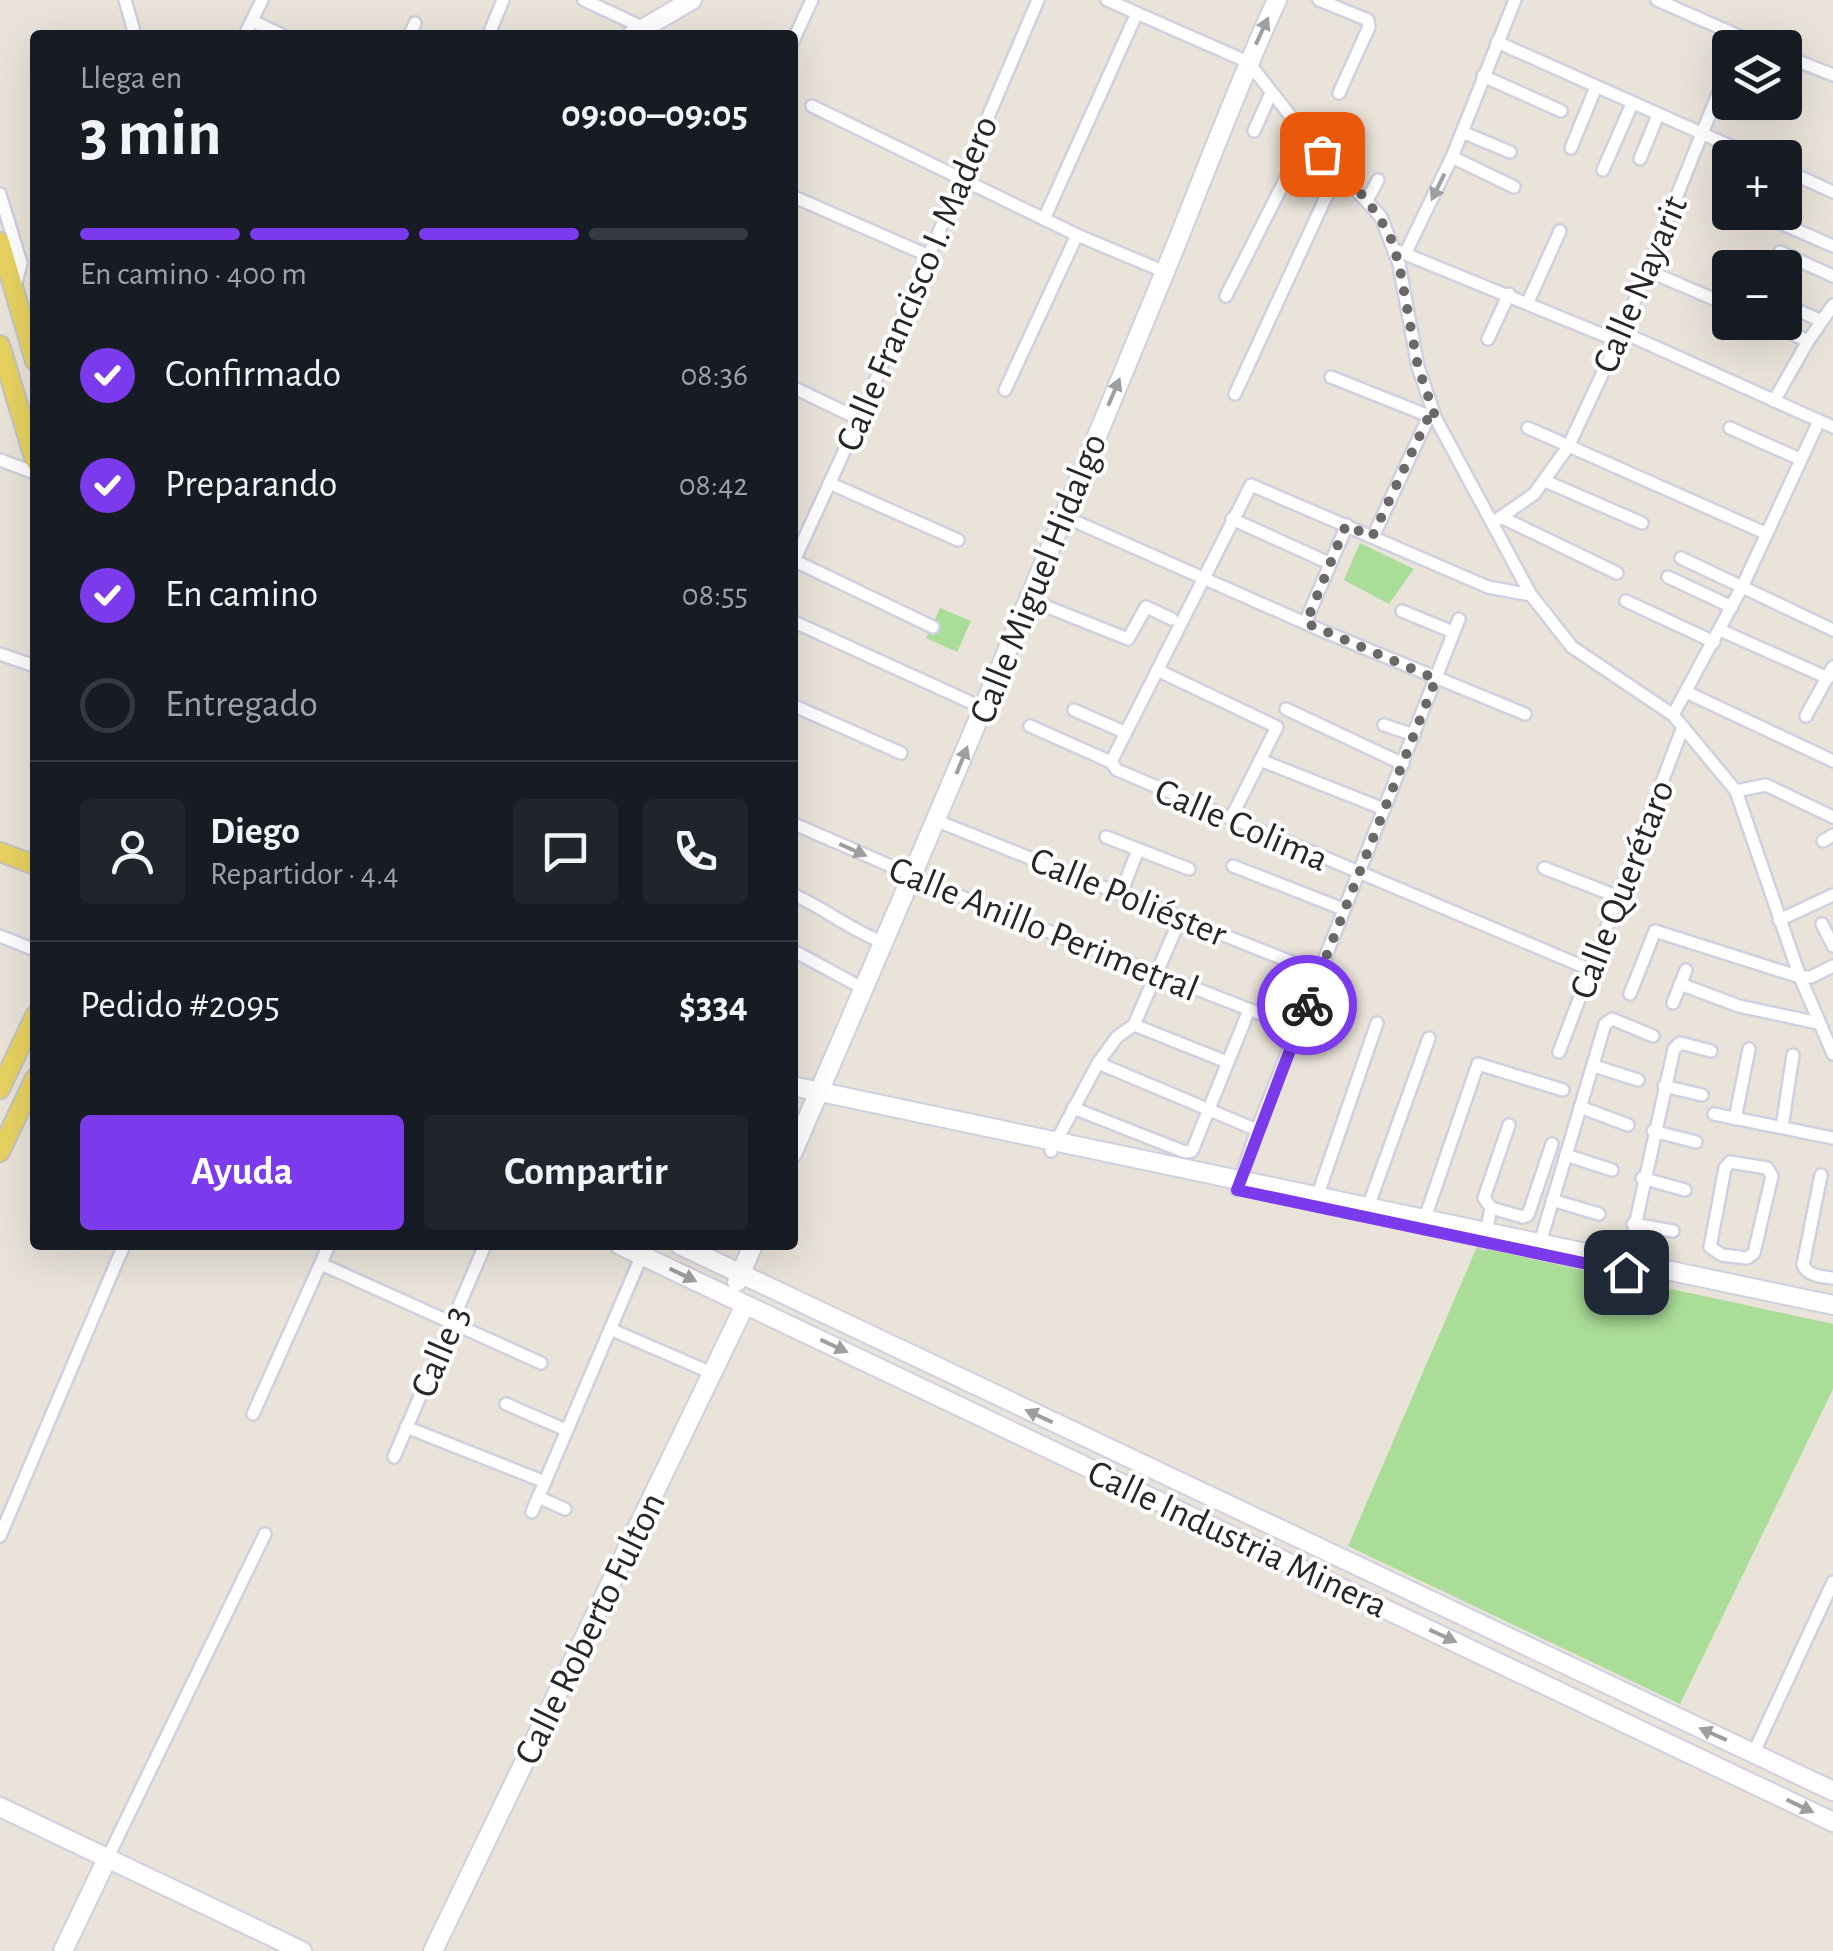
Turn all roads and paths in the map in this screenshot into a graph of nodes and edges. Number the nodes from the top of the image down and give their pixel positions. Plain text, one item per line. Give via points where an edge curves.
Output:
1 (126, 0) edge
2 (262, 0) edge
3 (503, 0) edge
4 (584, 0) edge
5 (692, 0) edge
6 (812, 0) edge
7 (1038, 0) edge
8 (1107, 0) edge
9 (1276, 0) edge
10 (1318, 0) edge
11 (1515, 0) edge
12 (1660, 0) edge
13 (615, 6) edge
14 (1137, 13) junction
15 (252, 20) junction
16 (133, 30) edge
17 (247, 30) edge
18 (272, 30) edge
19 (490, 30) edge
20 (637, 30) edge
21 (640, 30) edge
22 (798, 30) edge
23 (1716, 30) edge
24 (1498, 42) junction
25 (1248, 62) junction
26 (1802, 63) edge
27 (1833, 75) edge
28 (1483, 76) junction
29 (1596, 87) junction
30 (1271, 92) junction
31 (1339, 93) dead end
32 (1632, 104) junction
33 (812, 106) dead end
34 (1712, 108) edge
35 (1561, 112) dead end
36 (1658, 116) junction
37 (1254, 131) dead end
38 (1462, 132) junction
39 (1702, 133) junction
40 (1307, 137) junction
41 (1717, 140) edge
42 (1572, 148) dead end
43 (1510, 152) dead end
44 (1452, 157) junction
45 (1640, 159) dead end
46 (1338, 170) junction
47 (1603, 170) dead end
48 (962, 177) junction
49 (1802, 177) edge
50 (1378, 180) dead end
51 (1514, 187) dead end
52 (1833, 190) edge
53 (0, 194) edge
54 (798, 199) edge
55 (1367, 200) junction
56 (1044, 218) junction
57 (1796, 230) edge
58 (1560, 231) dead end
59 (1077, 235) junction
60 (0, 242) edge
61 (1833, 246) edge
62 (1400, 251) junction
63 (928, 254) junction
64 (1802, 262) edge
65 (1646, 270) junction
66 (1165, 272) junction
67 (1833, 276) edge
68 (14, 290) junction
69 (1508, 294) junction
70 (1226, 296) dead end
71 (1712, 298) edge
72 (1528, 302) junction
73 (1833, 304) edge
74 (1802, 312) edge
75 (1822, 321) junction
76 (1620, 337) junction
77 (1802, 337) edge
78 (1488, 339) dead end
79 (1808, 340) junction
80 (30, 344) edge
81 (0, 345) edge
82 (1331, 377) dead end
83 (798, 390) edge
84 (1005, 390) dead end
85 (1235, 394) dead end
86 (1774, 401) junction
87 (1432, 418) junction
88 (859, 419) junction
89 (1819, 421) junction
90 (1833, 427) edge
91 (1528, 428) dead end
92 (1730, 428) dead end
93 (30, 445) edge
94 (1568, 447) junction
95 (1800, 459) junction
96 (0, 460) edge
97 (30, 471) edge
98 (1545, 481) junction
99 (829, 483) junction
100 (1063, 516) junction
101 (1232, 519) junction
102 (1497, 520) junction
103 (1642, 524) dead end
104 (1346, 525) junction
105 (1765, 534) junction
106 (1372, 537) junction
107 (958, 540) dead end
108 (798, 554) edge
109 (1682, 558) dead end
110 (1329, 563) junction
111 (798, 565) edge
112 (1617, 574) dead end
113 (1668, 576) dead end
114 (1203, 577) junction
115 (1743, 585) junction
116 (1532, 594) junction
117 (1030, 600) junction
118 (1626, 601) dead end
119 (1732, 606) junction
120 (1402, 611) dead end
121 (1172, 619) dead end
122 (1460, 619) dead end
123 (1306, 623) junction
124 (798, 624) edge
125 (933, 627) dead end
126 (1720, 630) junction
127 (1833, 630) edge
128 (1454, 632) junction
129 (1714, 642) junction
130 (0, 654) edge
131 (30, 664) edge
132 (1157, 670) junction
133 (1830, 672) edge
134 (1436, 679) junction
135 (1686, 692) junction
136 (983, 708) junction
137 (798, 709) edge
138 (1286, 709) dead end
139 (1074, 710) dead end
140 (1524, 714) dead end
141 (1673, 716) junction
142 (1806, 716) dead end
143 (1384, 725) dead end
144 (1030, 726) dead end
145 (1683, 727) junction
146 (1124, 732) junction
147 (1414, 735) junction
148 (901, 753) dead end
149 (1260, 760) junction
150 (1833, 761) edge
151 (1403, 764) junction
152 (1114, 766) junction
153 (1736, 791) junction
154 (1384, 810) junction
155 (1833, 817) edge
156 (1230, 818) junction
157 (938, 822) junction
158 (798, 825) edge
159 (1106, 837) dead end
160 (1138, 850) junction
161 (0, 852) edge
162 (30, 863) edge
163 (1234, 866) dead end
164 (1544, 868) dead end
165 (1189, 869) dead end
166 (1358, 873) junction
167 (914, 877) junction
168 (1121, 892) junction
169 (1833, 895) edge
170 (1616, 896) junction
171 (798, 897) edge
172 (1343, 909) junction
173 (1181, 918) junction
174 (1780, 920) junction
175 (1827, 927) edge
176 (0, 936) edge
177 (885, 944) junction
178 (1833, 946) edge
179 (30, 948) edge
180 (798, 953) edge
181 (1833, 966) edge
182 (1589, 969) junction
183 (1686, 970) dead end
184 (1319, 972) junction
185 (1158, 976) junction
186 (1800, 977) junction
187 (1680, 984) junction
188 (866, 990) junction
189 (1630, 994) dead end
190 (1672, 1003) dead end
191 (1248, 1010) junction
192 (1377, 1022) dead end
193 (1818, 1023) junction
194 (1134, 1025) junction
195 (30, 1026) edge
196 (1298, 1028) junction
197 (1653, 1036) dead end
198 (1429, 1038) dead end
199 (1711, 1050) dead end
200 (1748, 1050) dead end
201 (1559, 1052) dead end
202 (1833, 1054) edge
203 (1793, 1055) dead end
204 (1227, 1062) junction
205 (1098, 1063) junction
206 (1594, 1066) junction
207 (1638, 1080) dead end
208 (1664, 1086) junction
209 (798, 1087) edge
210 (0, 1089) edge
211 (30, 1089) edge
212 (820, 1090) junction
213 (1563, 1090) dead end
214 (1702, 1095) dead end
215 (1073, 1108) junction
216 (1580, 1108) junction
217 (1208, 1109) junction
218 (1714, 1114) dead end
219 (1735, 1118) junction
220 (1509, 1126) dead end
221 (1628, 1126) dead end
222 (1782, 1127) junction
223 (1257, 1130) junction
224 (1654, 1131) junction
225 (1833, 1138) edge
226 (798, 1140) edge
227 (1696, 1142) dead end
228 (1552, 1144) dead end
229 (1053, 1147) junction
230 (0, 1152) edge
231 (1566, 1155) junction
232 (1612, 1170) dead end
233 (1821, 1175) dead end
234 (1642, 1178) junction
235 (1238, 1186) junction
236 (1685, 1190) dead end
237 (1316, 1197) junction
238 (1552, 1200) junction
239 (1368, 1208) junction
240 (1491, 1208) junction
241 (1599, 1214) dead end
242 (1426, 1218) junction
243 (1633, 1224) junction
244 (1674, 1232) dead end
245 (1485, 1237) junction
246 (1540, 1242) junction
247 (122, 1250) edge
248 (328, 1250) edge
249 (484, 1250) edge
250 (631, 1250) edge
251 (690, 1250) edge
252 (751, 1250) edge
253 (642, 1255) junction
254 (1722, 1255) junction
255 (1626, 1262) junction
256 (321, 1264) junction
257 (740, 1274) junction
258 (1827, 1278) edge
259 (1717, 1281) junction
260 (1824, 1304) edge
261 (745, 1305) junction
262 (1833, 1316) edge
263 (450, 1322) junction
264 (610, 1329) junction
265 (541, 1364) dead end
266 (714, 1374) junction
267 (506, 1404) dead end
268 (253, 1414) dead end
269 (406, 1426) junction
270 (566, 1430) junction
271 (394, 1457) dead end
272 (545, 1482) junction
273 (538, 1497) junction
274 (565, 1509) dead end
275 (532, 1512) dead end
276 (264, 1534) dead end
277 (0, 1536) edge
278 (1833, 1582) edge
279 (1754, 1752) junction
280 (1833, 1791) edge
281 (0, 1807) edge
282 (1833, 1822) edge
283 (107, 1859) junction
284 (64, 1951) edge
285 (302, 1951) edge
286 (434, 1951) edge

1 - 16 street
2 - 15 street
3 - 19 street
4 - 13 street
5 - 21 main road
6 - 22 street
7 - 48 street, Calle Francisco I. Madero
8 - 14 street
25 -> 9 main road, Calle Miguel Hidalgo
10 - 31 street via 1368,20
11 - 24 street
12 - 23 street
13 - 20 street
14 - 25 street
14 - 56 street
15 - 17 street
15 - 18 street
24 - 28 street
24 - 29 street
25 - 30 street
25 - 66 main road, Calle Miguel Hidalgo
26 - 27 street
28 - 35 street
28 - 38 street
29 - 32 street
29 - 42 street
30 - 37 street
30 - 40 street
32 - 36 street
32 - 47 street
33 - 48 street
34 - 39 street, Calle Nayarit
36 - 39 street
36 - 45 street
38 - 43 street
38 - 44 street
39 - 41 street
39 - 65 street, Calle Nayarit
40 - 46 street
40 - 70 street
44 - 51 street
44 -> 62 street
46 - 55 street
46 - 85 street
48 - 56 street
48 - 63 street, Calle Francisco I. Madero
49 - 52 street
50 - 55 street
53 - 68 street via 21,267
54 - 63 street
55 - 62 street
56 - 59 street
57 - 61 street
58 - 72 street
59 - 66 street
59 - 84 street
60 - 68 main road
62 - 69 street
62 - 87 street
63 - 88 street, Calle Francisco I. Madero
64 - 67 street
65 - 71 street
65 - 76 street, Calle Nayarit
100 -> 66 main road, Calle Miguel Hidalgo
68 - 80 main road
69 - 72 street
69 - 78 street
72 - 76 street
73 - 75 street
74 - 75 street
75 - 79 street
76 - 86 street
76 - 94 street, Calle Nayarit
77 - 79 street
79 - 86 street
81 - 93 main road
82 - 87 street
83 - 88 street
86 - 89 street
87 - 102 street
87 - 106 street
88 - 99 street, Calle Francisco I. Madero
89 - 90 street
89 - 95 street
91 - 94 street
92 - 95 street
94 - 98 street, Calle Nayarit
94 - 105 street
95 - 105 street
96 - 97 street
98 - 102 street, Calle Nayarit
98 - 103 street
99 - 107 street
99 - 108 street, Calle Francisco I. Madero
100 - 114 street
100 - 117 main road, Calle Miguel Hidalgo
101 - 104 street via 1251,485
101 - 110 street
101 - 114 street
102 - 112 street
102 - 116 street
104 - 106 street
104 - 110 street
105 - 115 street
106 - 116 street via 1488,586
109 - 115 street
110 - 123 street
111 - 125 street
113 - 119 street
114 - 123 street
114 - 132 street
115 - 119 street
115 - 127 street
116 - 141 street via 1572,646
117 - 121 street via 1128,639 1146,607
117 - 136 main road, Calle Miguel Hidalgo
118 - 129 street
119 - 126 street
120 - 128 street
122 - 128 street
123 - 134 street
124 - 136 street
126 - 129 street
126 - 133 street
128 - 134 street
129 - 135 street
130 - 131 street
132 - 146 street
132 - 149 street via 1277,728
133 - 142 street
134 - 140 street
134 - 147 street
135 - 141 street
135 - 150 street
157 -> 136 main road, Calle Miguel Hidalgo
137 - 148 street
138 - 151 street
139 - 146 street
141 - 145 street
143 - 147 street
144 - 152 street, Calle Colima
145 - 153 street
145 - 170 street, Calle Querétaro
146 - 152 street
147 - 151 street
149 - 154 street
149 - 156 street
151 - 154 street
152 - 156 street, Calle Colima
153 - 155 street via 1766,785
153 - 174 street
154 - 166 street
156 - 166 street, Calle Colima
157 - 167 main road, Calle Miguel Hidalgo
157 - 168 street, Calle Poliéster
158 -> 167 street, Calle Anillo Perimetral
159 - 160 street
160 - 165 street
160 - 168 street
161 - 162 main road
163 - 172 street
164 - 170 street
166 - 172 street
166 - 182 street, Calle Colima
167 - 177 main road, Calle Miguel Hidalgo
167 - 185 street, Calle Anillo Perimetral
168 - 173 street, Calle Poliéster
169 - 174 street
170 - 182 street, Calle Querétaro
171 - 177 street
172 - 184 street
173 - 184 street, Calle Poliéster
173 - 185 street
174 - 186 street
175 - 178 street
176 - 179 street
177 - 188 main road, Calle Miguel Hidalgo
180 - 188 street
181 - 186 street
182 - 201 street, Calle Querétaro
183 - 187 street
184 - 196 street
185 - 191 street, Calle Anillo Perimetral
185 - 194 street
186 - 189 street via 1656,931
186 - 193 street
187 - 190 street
187 - 193 street
188 - 212 main road, Calle Miguel Hidalgo
191 - 196 street, Calle Anillo Perimetral
191 - 204 street
192 - 237 street
193 - 202 street
194 - 204 street
194 - 205 street
195 - 210 main road
196 - 223 street
197 - 206 street via 1608,1020
198 - 239 street
199 - 208 street via 1680,1043
200 - 219 street
203 - 222 street
204 - 217 street
205 - 215 street
205 - 217 street
206 - 207 street
206 - 216 street
208 - 214 street
208 - 224 street
209 - 212 main road
211 - 230 main road
212 - 226 main road, Calle Miguel Hidalgo
212 - 229 main road
213 - 242 street via 1483,1063 1475,1067
215 - 217 street via 1185,1152 1193,1149
215 - 229 street
216 - 221 street
216 - 231 street
217 - 223 street
218 - 219 street
219 - 222 street
220 - 240 street via 1484,1198
222 - 225 street
223 - 235 street
224 - 227 street
224 - 234 street
228 - 240 street via 1528,1215
229 - 235 main road
231 - 232 street
231 - 238 street
233 - 258 street via 1802,1265
234 - 236 street
234 - 243 street
235 - 237 main road
235 - 245 main road
237 - 239 main road
238 - 241 street
238 - 246 street
239 - 242 main road
240 - 245 street
242 - 245 main road
243 - 244 street
243 - 255 street
245 - 246 main road
245 - 262 main road
246 - 255 main road
247 - 277 street
248 - 256 street
249 - 263 street, Calle 3
250 - 253 main road, Calle Industria Minera
251 - 257 main road, Calle Industria Minera
252 - 257 main road
253 -> 261 main road, Calle Industria Minera
253 - 264 street
254 - 254 street via 1709,1242 1727,1164 1767,1168 1772,1176 1754,1253
254 - 259 street
255 - 259 main road
256 - 263 street
256 - 268 street
257 - 261 main road via 736,1286
279 -> 257 main road, Calle Industria Minera
258 - 260 street
259 - 260 main road
261 - 266 main road, Calle Roberto Fulton
261 -> 282 main road, Calle Industria Minera
263 - 265 street
263 - 269 street, Calle 3
264 - 266 street
264 - 270 street
266 - 286 main road, Calle Roberto Fulton
267 - 270 street
269 - 271 street, Calle 3
269 - 272 street
270 - 272 street
272 - 273 street
273 - 274 street
273 - 275 street
276 - 283 street
278 - 279 street
279 - 280 main road, Calle Industria Minera
281 - 283 main road
283 - 284 main road
283 - 285 main road

